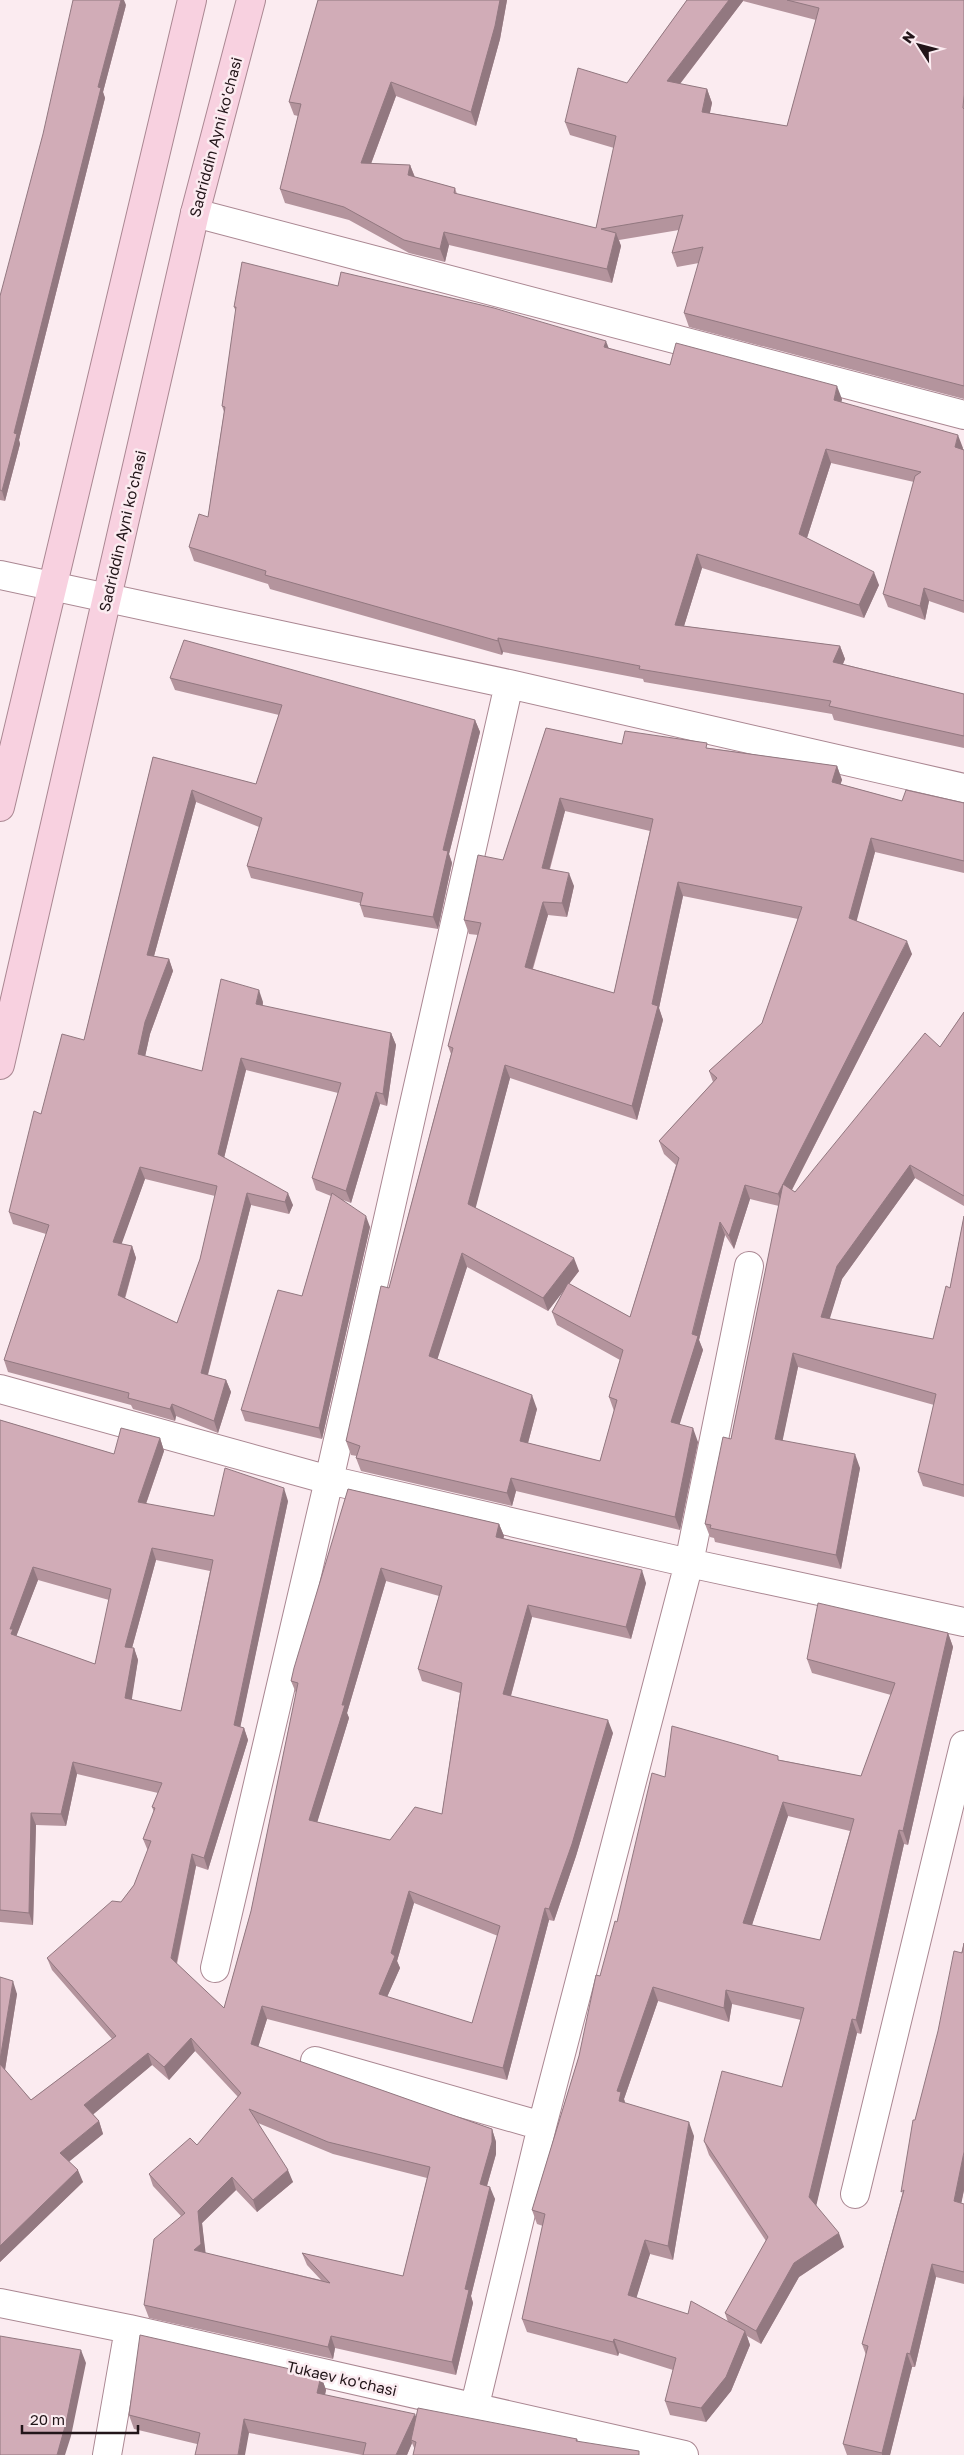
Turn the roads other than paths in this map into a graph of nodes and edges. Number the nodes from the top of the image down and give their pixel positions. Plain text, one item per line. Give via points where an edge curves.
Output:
1 (192, 0) edge
2 (251, 0) edge
3 (195, 213) junction
4 (964, 415) edge
5 (0, 575) edge
6 (51, 586) junction
7 (107, 598) junction
8 (510, 684) junction
9 (964, 788) edge
10 (0, 807) edge
11 (0, 1064) edge
12 (749, 1266) dead end
13 (0, 1390) edge
14 (329, 1480) junction
15 (689, 1563) junction
16 (964, 1622) edge
17 (964, 1745) edge
18 (215, 1968) dead end
19 (315, 2061) dead end
20 (542, 2126) junction
21 (854, 2194) dead end
22 (0, 2303) edge
23 (129, 2329) junction
24 (474, 2409) junction
25 (107, 2455) edge
26 (684, 2455) edge

1 - 6 main road
2 - 3 main road, Sadriddin Ayni ko'chasi
3 - 4 street
3 - 7 main road, Sadriddin Ayni ko'chasi
5 - 6 street
6 - 7 street
6 - 10 main road
7 - 8 street
7 - 11 main road, Sadriddin Ayni ko'chasi
8 - 9 street
8 - 14 street
12 - 15 street
13 - 14 street
14 - 15 street
14 - 18 street
15 - 16 street
15 - 20 street
17 - 21 street
19 - 20 street
20 - 24 street
22 - 23 street, Tukaev ko'chasi
23 - 24 street, Tukaev ko'chasi
23 - 25 street
24 - 26 street, Tukaev ko'chasi

